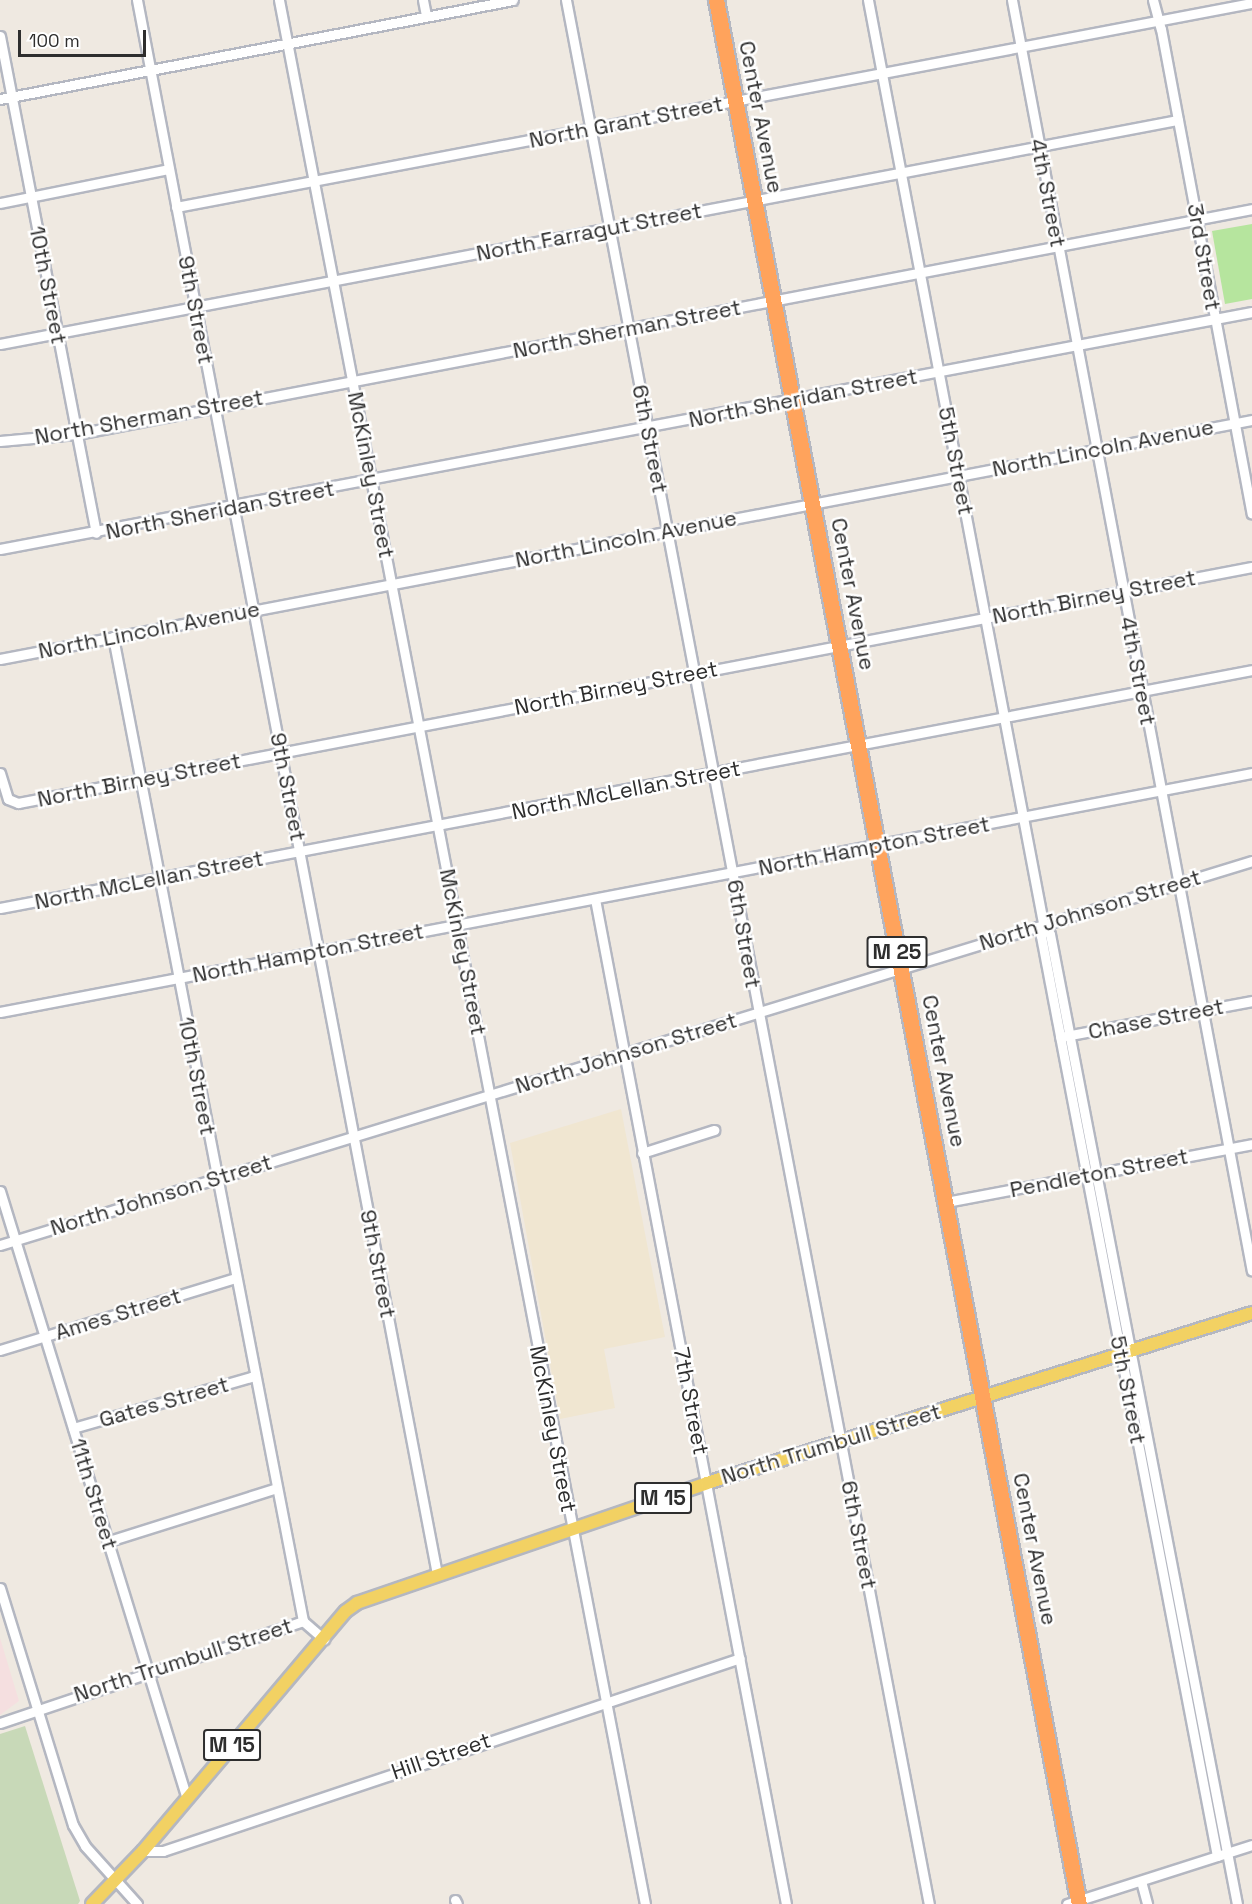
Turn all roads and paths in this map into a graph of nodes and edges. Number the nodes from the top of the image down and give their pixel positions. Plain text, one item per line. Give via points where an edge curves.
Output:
1 (137, 0) edge
2 (279, 0) edge
3 (423, 0) edge
4 (513, 0) edge
5 (566, 0) edge
6 (716, 0) edge
7 (868, 0) edge
8 (1012, 0) edge
9 (1153, 0) edge
10 (1252, 3) edge
11 (426, 16) junction
12 (1158, 21) junction
13 (0, 36) edge
14 (288, 43) junction
15 (1021, 46) junction
16 (150, 69) junction
17 (882, 74) junction
18 (12, 97) junction
19 (0, 99) edge
20 (734, 100) junction
21 (1178, 120) junction
22 (591, 129) junction
23 (1039, 146) junction
24 (170, 169) junction
25 (900, 173) junction
26 (315, 181) junction
27 (31, 196) junction
28 (754, 200) junction
29 (0, 203) edge
30 (176, 207) junction
31 (1252, 209) edge
32 (1198, 219) junction
33 (610, 228) junction
34 (1058, 246) junction
35 (920, 272) junction
36 (334, 280) junction
37 (774, 300) junction
38 (196, 308) junction
39 (1252, 312) edge
40 (1215, 319) junction
41 (629, 328) junction
42 (58, 333) junction
43 (0, 344) edge
44 (1077, 345) junction
45 (939, 371) junction
46 (353, 381) junction
47 (793, 400) junction
48 (214, 407) junction
49 (1252, 420) edge
50 (1234, 424) junction
51 (648, 427) junction
52 (77, 434) junction
53 (0, 441) edge
54 (1097, 449) junction
55 (959, 475) junction
56 (373, 480) junction
57 (814, 503) junction
58 (234, 507) junction
59 (1252, 514) edge
60 (667, 531) junction
61 (96, 533) junction
62 (0, 549) edge
63 (1252, 567) edge
64 (392, 584) junction
65 (1123, 592) junction
66 (254, 610) junction
67 (985, 618) junction
68 (113, 637) junction
69 (840, 646) junction
70 (0, 659) edge
71 (1252, 670) edge
72 (695, 673) junction
73 (1142, 693) junction
74 (1004, 719) junction
75 (420, 726) junction
76 (859, 746) junction
77 (282, 752) junction
78 (0, 773) edge
79 (714, 773) junction
80 (1252, 773) edge
81 (141, 778) junction
82 (1161, 791) junction
83 (1023, 818) junction
84 (438, 826) junction
85 (878, 846) junction
86 (300, 851) junction
87 (1252, 861) edge
88 (733, 873) junction
89 (159, 878) junction
90 (1178, 883) junction
91 (595, 899) junction
92 (0, 908) edge
93 (1043, 923) junction
94 (457, 925) junction
95 (319, 951) junction
96 (900, 969) junction
97 (179, 977) junction
98 (1252, 1001) edge
99 (1203, 1010) junction
100 (0, 1011) edge
101 (758, 1012) junction
102 (1064, 1036) junction
103 (623, 1054) junction
104 (490, 1094) junction
105 (714, 1130) dead end
106 (354, 1135) junction
107 (1252, 1144) edge
108 (1229, 1149) junction
109 (642, 1153) junction
110 (1097, 1173) junction
111 (1086, 1174) junction
112 (217, 1179) junction
113 (0, 1191) edge
114 (946, 1202) junction
115 (15, 1240) junction
116 (0, 1245) edge
117 (1252, 1271) edge
118 (236, 1278) junction
119 (1252, 1313) edge
120 (45, 1336) junction
121 (0, 1350) edge
122 (1125, 1351) junction
123 (254, 1376) junction
124 (983, 1398) junction
125 (73, 1428) junction
126 (839, 1441) junction
127 (707, 1483) junction
128 (277, 1488) junction
129 (573, 1529) junction
130 (109, 1541) junction
131 (437, 1574) junction
132 (0, 1588) edge
133 (303, 1621) junction
134 (324, 1640) junction
135 (740, 1658) junction
136 (148, 1672) junction
137 (606, 1701) junction
138 (37, 1710) junction
139 (0, 1723) edge
140 (187, 1798) junction
141 (1252, 1845) edge
142 (143, 1851) junction
143 (1222, 1855) junction
144 (115, 1877) junction
145 (1141, 1881) junction
146 (1075, 1903) edge
147 (92, 1904) edge
148 (137, 1904) edge
149 (645, 1904) edge
150 (786, 1904) edge
151 (929, 1904) edge
152 (1147, 1904) edge
153 (1237, 1904) edge

1 - 16 street, 9th Street
2 - 14 street, McKinley Street
3 - 11 street
4 - 11 street
5 - 22 street, 6th Street
6 - 20 highway, Center Avenue / M 25
7 - 17 street, 5th Street
8 - 15 street, 4th Street
9 - 12 street, 3rd Street
10 - 12 street, North Grant Street
11 - 14 street
12 - 15 street, North Grant Street
12 - 21 street, 3rd Street
13 - 18 street, 10th Street
14 - 16 street
14 - 26 street, McKinley Street
15 - 17 street, North Grant Street
15 - 23 street, 4th Street
16 - 18 street
16 - 24 street, 9th Street
17 - 20 street, North Grant Street
17 - 25 street, 5th Street
18 - 19 street
18 - 27 street, 10th Street
20 - 22 street, North Grant Street
20 - 28 highway, Center Avenue / M 25
21 - 23 street, North Farragut Street
21 - 32 street, 3rd Street
22 - 26 street, North Grant Street
22 - 33 street, 6th Street
23 - 25 street, North Farragut Street
23 - 34 street, 4th Street
24 - 27 street
24 - 30 street, 9th Street
25 - 28 street, North Farragut Street
25 - 35 street, 5th Street
26 - 30 street, North Grant Street
26 - 36 street, McKinley Street
27 - 29 street
27 - 42 street, 10th Street
28 - 33 street, North Farragut Street
28 - 37 highway, Center Avenue / M 25
30 - 38 street, 9th Street
31 - 32 street, North Sherman Street
32 - 34 street, North Sherman Street
32 - 40 street, 3rd Street
33 - 36 street, North Farragut Street
33 - 41 street, 6th Street
34 - 35 street, North Sherman Street
34 - 44 street, 4th Street
35 - 37 street, North Sherman Street
35 - 45 street, 5th Street
36 - 38 street, North Farragut Street
36 - 46 street, McKinley Street
37 - 41 street, North Sherman Street
37 - 47 highway, Center Avenue / M 25
38 - 42 street, North Farragut Street
38 - 48 street, 9th Street
39 - 40 street, North Sheridan Street
40 - 44 street, North Sheridan Street
40 - 50 street, 3rd Street
41 - 46 street, North Sherman Street
41 - 51 street, 6th Street
42 - 43 street, North Farragut Street
42 - 52 street, 10th Street
44 - 45 street, North Sheridan Street
44 - 54 street, 4th Street
45 - 47 street, North Sheridan Street
45 - 55 street, 5th Street
46 - 48 street, North Sherman Street
46 - 56 street, McKinley Street
47 - 51 street, North Sheridan Street
47 - 57 highway, Center Avenue / M 25
48 - 52 street, North Sherman Street
48 - 58 street, 9th Street
49 - 50 street, North Lincoln Avenue
50 - 54 street, North Lincoln Avenue
50 - 59 street, 3rd Street
51 - 56 street, North Sheridan Street
51 - 60 street, 6th Street
52 - 53 street, North Sherman Street
52 - 61 street, 10th Street
54 - 55 street, North Lincoln Avenue
54 - 65 street, 4th Street
55 - 57 street, North Lincoln Avenue
55 - 67 street, 5th Street
56 - 58 street, North Sheridan Street
56 - 64 street, McKinley Street
57 - 60 street, North Lincoln Avenue
57 - 69 highway, Center Avenue / M 25
58 - 61 street, North Sheridan Street
58 - 66 street, 9th Street
60 - 64 street, North Lincoln Avenue
60 - 72 street, 6th Street
61 - 62 street, North Sheridan Street
63 - 65 street, North Birney Street
64 - 66 street, North Lincoln Avenue
64 - 75 street, McKinley Street
65 - 67 street, North Birney Street
65 - 73 street, 4th Street
66 - 68 street, North Lincoln Avenue
66 - 77 street, 9th Street
67 - 69 street, North Birney Street
67 - 74 street, 5th Street
68 - 70 street, North Lincoln Avenue
68 - 81 street, 10th Street
69 - 72 street, North Birney Street
69 - 76 highway, Center Avenue / M 25
71 - 73 street, North McLellan Street
72 - 75 street, North Birney Street
72 - 79 street, 6th Street
73 - 74 street, North McLellan Street
73 - 82 street, 4th Street
74 - 76 street, North McLellan Street
74 - 83 street, 5th Street
75 - 77 street, North Birney Street
75 - 84 street, McKinley Street
76 - 79 street, North McLellan Street
76 - 85 highway, Center Avenue / M 25
77 - 81 street, North Birney Street
77 - 86 street, 9th Street
78 - 81 street, North Birney Street via 8,799 18,803
79 - 84 street, North McLellan Street
79 - 88 street, 6th Street
80 - 82 street, North Hampton Street
81 - 89 street, 10th Street
82 - 83 street, North Hampton Street
82 - 90 street, 4th Street
83 - 85 street, North Hampton Street
83 - 93 street, 5th Street
84 - 86 street, North McLellan Street
84 - 94 street, McKinley Street
85 - 88 street, North Hampton Street
85 - 96 highway, Center Avenue / M 25
86 - 89 street, North McLellan Street
86 - 95 street, 9th Street
87 - 90 street, North Johnson Street
88 - 91 street, North Hampton Street
88 - 101 street, 6th Street
89 - 92 street, North McLellan Street
89 - 97 street, 10th Street
90 - 93 street, North Johnson Street
90 - 99 street, 4th Street
91 - 94 street, North Hampton Street
91 - 103 street, 7th Street
93 - 96 street, North Johnson Street
93 - 102 street, 5th Street via 1050,934
94 - 95 street, North Hampton Street
94 - 104 street, McKinley Street
95 - 97 street, North Hampton Street
95 - 106 street, 9th Street
96 - 101 street, North Johnson Street
96 - 114 highway, Center Avenue / M 25
97 - 100 street, North Hampton Street
97 - 112 street, 10th Street
98 - 99 street, Chase Street
99 - 102 street, Chase Street
99 - 108 street, 4th Street
101 - 103 street, North Johnson Street
101 - 126 street, 6th Street
102 - 110 street, 5th Street
102 - 111 street, 5th Street
103 - 104 street, North Johnson Street
103 - 109 street, 7th Street
104 - 106 street, North Johnson Street
104 - 129 street, McKinley Street
105 - 109 street
106 - 112 street, North Johnson Street
106 - 131 street, 9th Street
107 - 108 street, Pendleton Street
108 - 110 street, Pendleton Street
108 - 117 street, 4th Street
109 - 127 street, 7th Street
110 - 111 street, Pendleton Street
110 - 122 street, 5th Street
111 - 114 street, Pendleton Street
111 - 122 street, 5th Street
112 - 115 street, North Johnson Street
112 - 118 street, 10th Street
113 - 115 street, 11th Street
114 - 124 highway, Center Avenue / M 25
115 - 116 street, North Johnson Street
115 - 120 street, 11th Street
118 - 120 street, Ames Street
118 - 123 street, 10th Street
119 - 122 main road, North Trumbull Street
120 - 121 street, Ames Street
120 - 125 street, 11th Street
122 - 124 main road, North Trumbull Street
122 - 143 street, 5th Street
123 - 125 street, Gates Street
123 - 128 street, 10th Street
124 - 126 main road, North Trumbull Street / M 15
124 - 146 highway, Center Avenue / M 25
125 - 130 street, 11th Street
126 - 127 main road, North Trumbull Street / M 15
126 - 151 street, 6th Street
127 - 129 main road, North Trumbull Street / M 15
127 - 135 street, 7th Street
128 - 130 street
128 - 133 street, 10th Street
129 - 131 main road, North Trumbull Street / M 15
129 - 137 street, McKinley Street
130 - 136 street, 11th Street
131 - 134 main road, North Trumbull Street / M 15 via 346,1611
132 - 138 street
133 - 134 street, North Trumbull Street
133 - 136 street, North Trumbull Street
134 - 140 main road, M 15
135 - 137 street, Hill Street
135 - 150 street, 7th Street
136 - 138 street, North Trumbull Street
136 - 140 street, 11th Street
137 - 142 street, Hill Street via 163,1851
137 - 149 street, McKinley Street
138 - 139 street, North Trumbull Street
138 - 144 street via 73,1825 85,1846
140 - 142 main road, M 15
141 - 143 street
142 - 144 main road, M 15
143 - 145 street
143 - 153 street, 5th Street
144 - 147 main road, M 15
144 - 148 street
145 - 146 street
145 - 152 street

